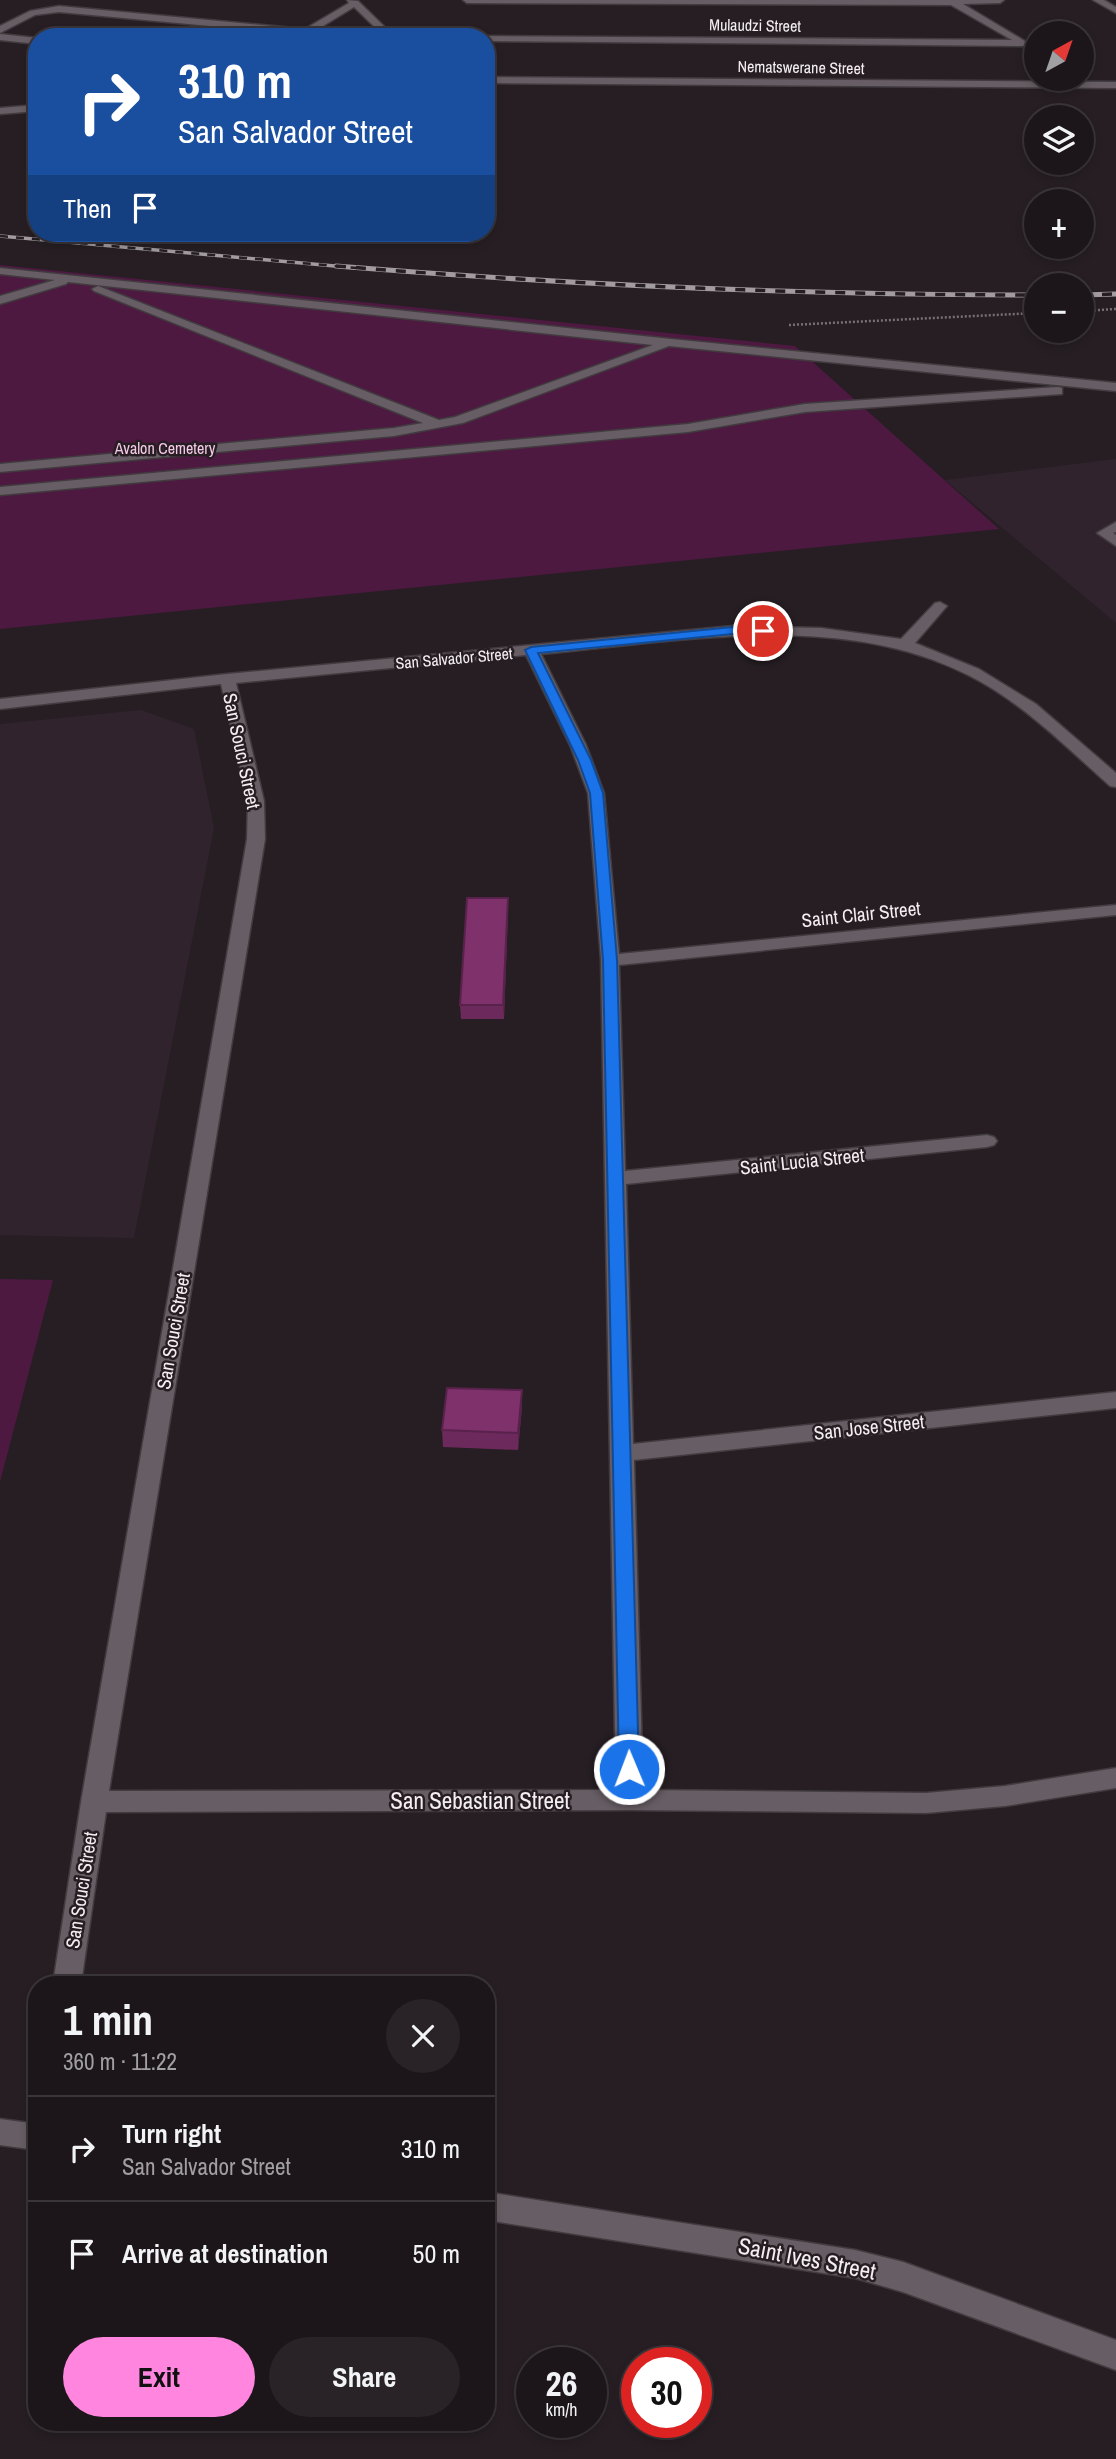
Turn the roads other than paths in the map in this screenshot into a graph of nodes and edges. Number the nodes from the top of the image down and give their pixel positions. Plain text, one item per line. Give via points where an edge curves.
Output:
1 (467, 0) edge
2 (499, 0) edge
3 (1000, 0) edge
4 (1097, 0) edge
5 (653, 1) edge
6 (805, 1) edge
7 (951, 1) edge
8 (353, 2) edge
9 (1116, 10) edge
10 (244, 28) edge
11 (312, 28) edge
12 (381, 28) edge
13 (0, 30) edge
14 (0, 37) edge
15 (495, 38) edge
16 (28, 40) edge
17 (495, 79) edge
18 (1024, 84) edge
19 (1094, 85) edge
20 (1116, 85) edge
21 (28, 109) edge
22 (0, 111) edge
23 (0, 271) edge
24 (72, 279) junction
25 (0, 300) edge
26 (671, 343) junction
27 (1116, 387) edge
28 (438, 424) junction
29 (0, 468) edge
30 (0, 491) edge
31 (1116, 526) edge
32 (1116, 542) edge
33 (940, 606) dead end
34 (905, 644) junction
35 (531, 650) junction
36 (227, 679) junction
37 (0, 704) edge
38 (1116, 782) edge
39 (1116, 910) edge
40 (610, 960) junction
41 (988, 1141) dead end
42 (615, 1178) junction
43 (1116, 1400) edge
44 (623, 1453) junction
45 (1116, 1778) edge
46 (630, 1800) junction
47 (94, 1802) junction
48 (68, 1976) edge
49 (0, 2132) edge
50 (28, 2136) edge
51 (495, 2207) edge
52 (1116, 2355) edge

1 - 2 street
2 - 5 street
3 - 7 street
4 - 9 street
5 - 6 street
6 - 7 street
7 - 15 street, Mulaudzi Street via 1027,45
8 - 11 street
8 - 12 street
10 - 13 street via 59,9 33,13
14 - 16 street
17 - 18 street, Nematswerane Street
19 - 20 street, Nematswerane Street
21 - 22 street
23 - 24 street
24 - 25 street
24 - 26 street
24 - 28 street
26 - 27 street
26 - 28 street
27 - 30 street via 858,403 688,428
28 - 29 street via 394,432
31 - 32 street via 1104,533
33 - 34 street
34 - 35 street, San Salvador Street via 821,634 733,631
34 - 38 street, San Salvador Street via 965,668 1014,695
35 - 36 street, San Salvador Street
35 - 40 street via 597,793
36 - 37 street, San Salvador Street
36 - 47 street, San Souci Street via 256,801 256,838
39 - 40 street, Saint Clair Street
40 - 42 street
41 - 42 street, Saint Lucia Street
42 - 44 street
43 - 44 street, San Jose Street
44 - 46 street
45 - 46 street, San Sebastian Street via 926,1803
46 - 47 street, San Sebastian Street
47 - 48 street, San Souci Street
49 - 50 street
51 - 52 street, Saint Ives Street via 855,2264 903,2277

